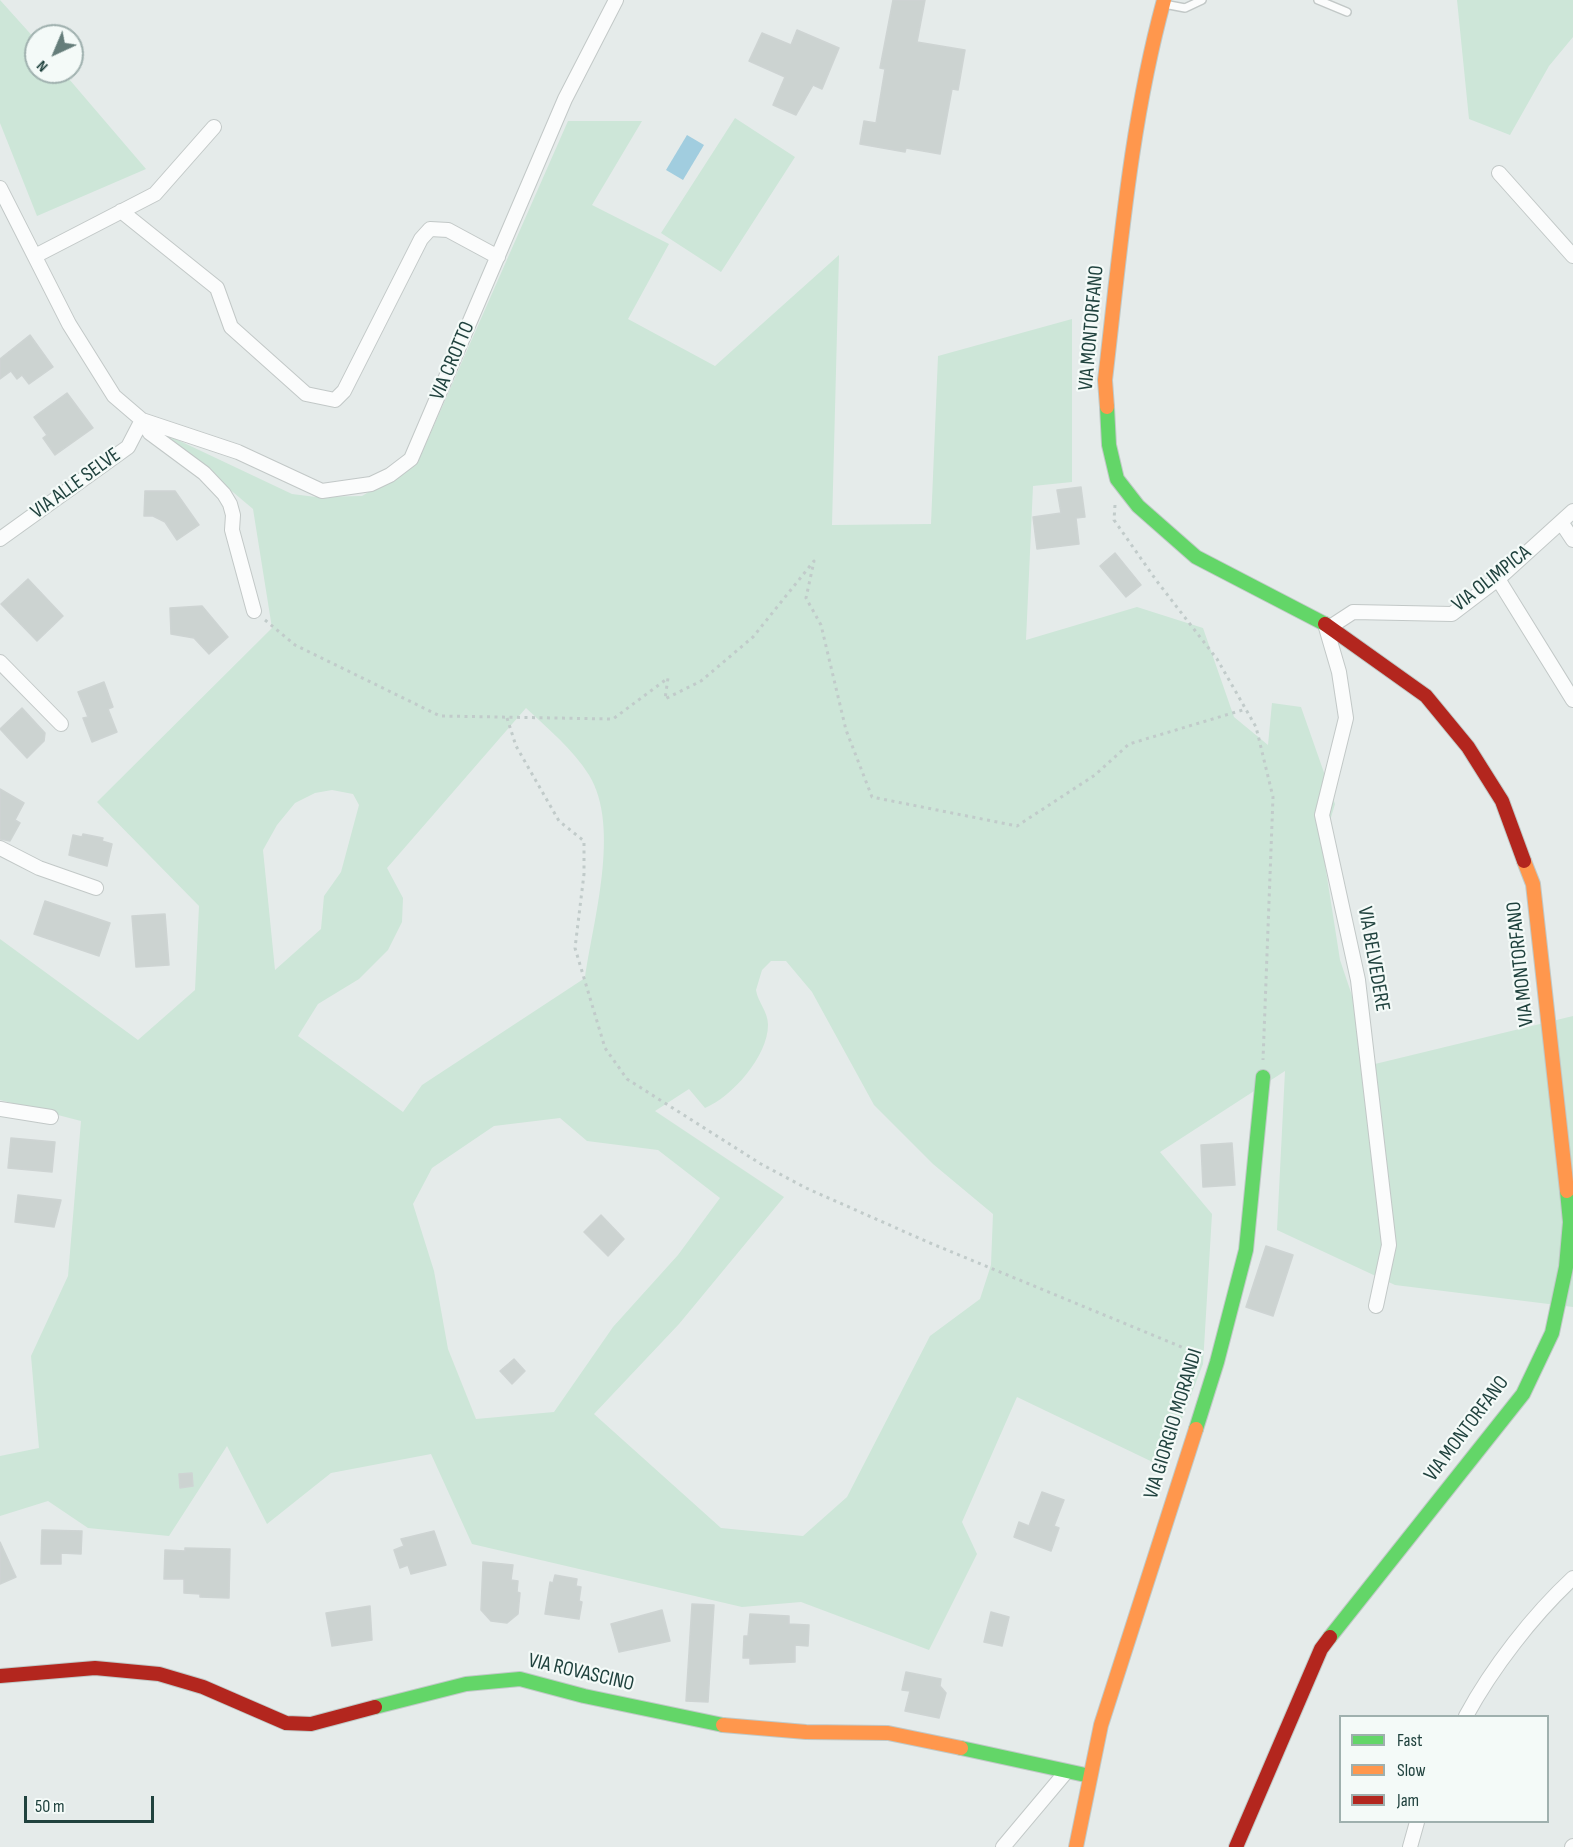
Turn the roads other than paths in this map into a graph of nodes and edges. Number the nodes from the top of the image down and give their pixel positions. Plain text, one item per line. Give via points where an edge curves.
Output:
1 (616, 0) edge
2 (1202, 0) edge
3 (1318, 0) edge
4 (1164, 2) edge
5 (1347, 12) dead end
6 (214, 127) dead end
7 (1499, 173) dead end
8 (0, 188) edge
9 (121, 211) junction
10 (35, 256) junction
11 (1573, 256) edge
12 (498, 257) junction
13 (142, 420) junction
14 (1573, 511) edge
15 (1561, 522) junction
16 (0, 539) edge
17 (1573, 540) edge
18 (1498, 579) junction
19 (254, 611) road end
20 (1328, 625) junction
21 (0, 662) edge
22 (1573, 700) edge
23 (61, 724) dead end
24 (0, 848) edge
25 (96, 888) dead end
26 (1263, 1077) road end
27 (0, 1109) edge
28 (51, 1117) dead end
29 (1376, 1306) dead end
30 (1573, 1578) edge
31 (0, 1676) edge
32 (1468, 1715) edge
33 (1066, 1772) junction
34 (1090, 1776) junction
35 (1416, 1823) edge
36 (1003, 1847) edge
37 (1076, 1847) edge
38 (1236, 1847) edge
39 (1410, 1847) edge

1 - 12 street, VIA CROTTO via 565,99
2 - 4 lane via 1185,8
3 - 5 lane
4 - 20 street, VIA MONTORFANO via 1148,58 1132,156 1105,380 1109,445 1117,479 1138,506 1196,557
6 - 9 street via 155,194
7 - 11 street
8 - 10 street
9 - 10 street
9 - 12 street via 217,288 231,327 306,394 335,400 344,391 421,239 430,229 448,230
10 - 13 street via 69,324 114,396
12 - 13 street, VIA CROTTO via 411,459 371,484 322,491 238,452
13 - 16 street, VIA ALLE SELVE via 128,447
13 - 19 street via 150,433 204,473 227,499
14 - 15 street, VIA OLIMPICA
15 - 17 street
15 - 18 street, VIA OLIMPICA
18 - 20 street, VIA OLIMPICA via 1452,614 1353,612
18 - 22 street
20 - 29 street, VIA BELVEDERE via 1346,718 1323,815 1358,980 1389,1245
20 - 38 street, VIA MONTORFANO via 1426,696 1468,747 1502,801 1533,884 1570,1222 1566,1267 1552,1333 1523,1394 1321,1649
21 - 23 street
24 - 25 street via 39,868
26 - 34 street, VIA GIORGIO MORANDI via 1246,1250 1217,1362 1101,1725
27 - 28 street
30 - 32 street via 1554,1595 1490,1677
31 - 33 street, VIA ROVASCINO via 95,1668 159,1674 203,1687 285,1723 311,1724 466,1684 520,1679 731,1727 888,1733
33 - 34 street, VIA ROVASCINO
33 - 36 street
34 - 37 street
35 - 39 street

